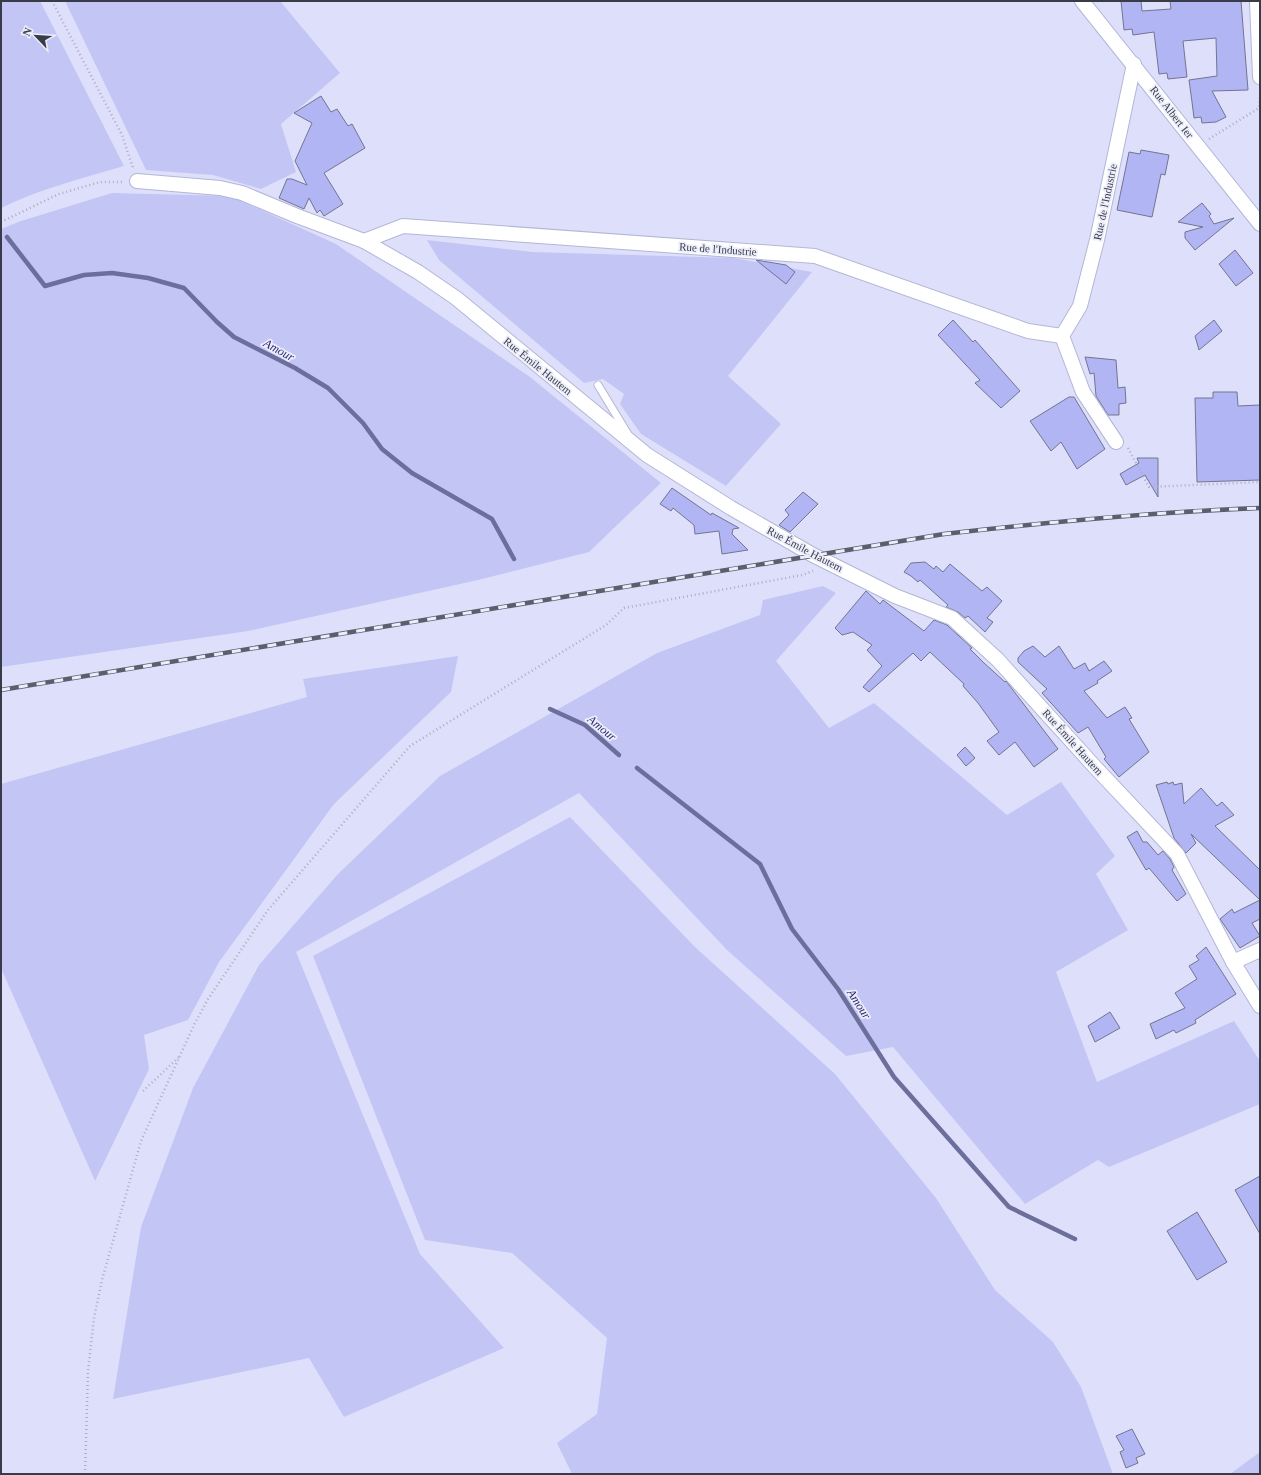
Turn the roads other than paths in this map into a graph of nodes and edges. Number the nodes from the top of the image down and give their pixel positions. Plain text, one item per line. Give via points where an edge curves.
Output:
1 (1082, 1) edge
2 (1257, 1) edge
3 (1134, 64) junction
4 (1260, 77) edge
5 (137, 182) road end
6 (1254, 207) edge
7 (1260, 224) edge
8 (364, 241) junction
9 (1062, 336) junction
10 (598, 385) dead end
11 (1116, 442) road end
12 (634, 445) junction
13 (1260, 950) edge
14 (1234, 962) junction
15 (1260, 1006) edge

1 - 3 street, Rue Albert Ier
2 - 4 street
3 - 6 street, Rue Albert Ier via 1199,146
3 - 9 street, Rue de l'Industrie via 1097,240 1080,306
5 - 8 street, Rue Émile Hautem via 220,188 242,193
6 - 7 street, Rue Albert Ier
8 - 9 street, Rue de l'Industrie via 403,226 815,256 1028,331
8 - 12 street, Rue Émile Hautem via 418,272 456,298
9 - 11 street via 1083,392
10 - 12 lane
12 - 14 street, Rue Émile Hautem via 731,508 831,564 895,596 952,618 998,660 1177,854
13 - 14 street
14 - 15 street, Rue Émile Hautem

